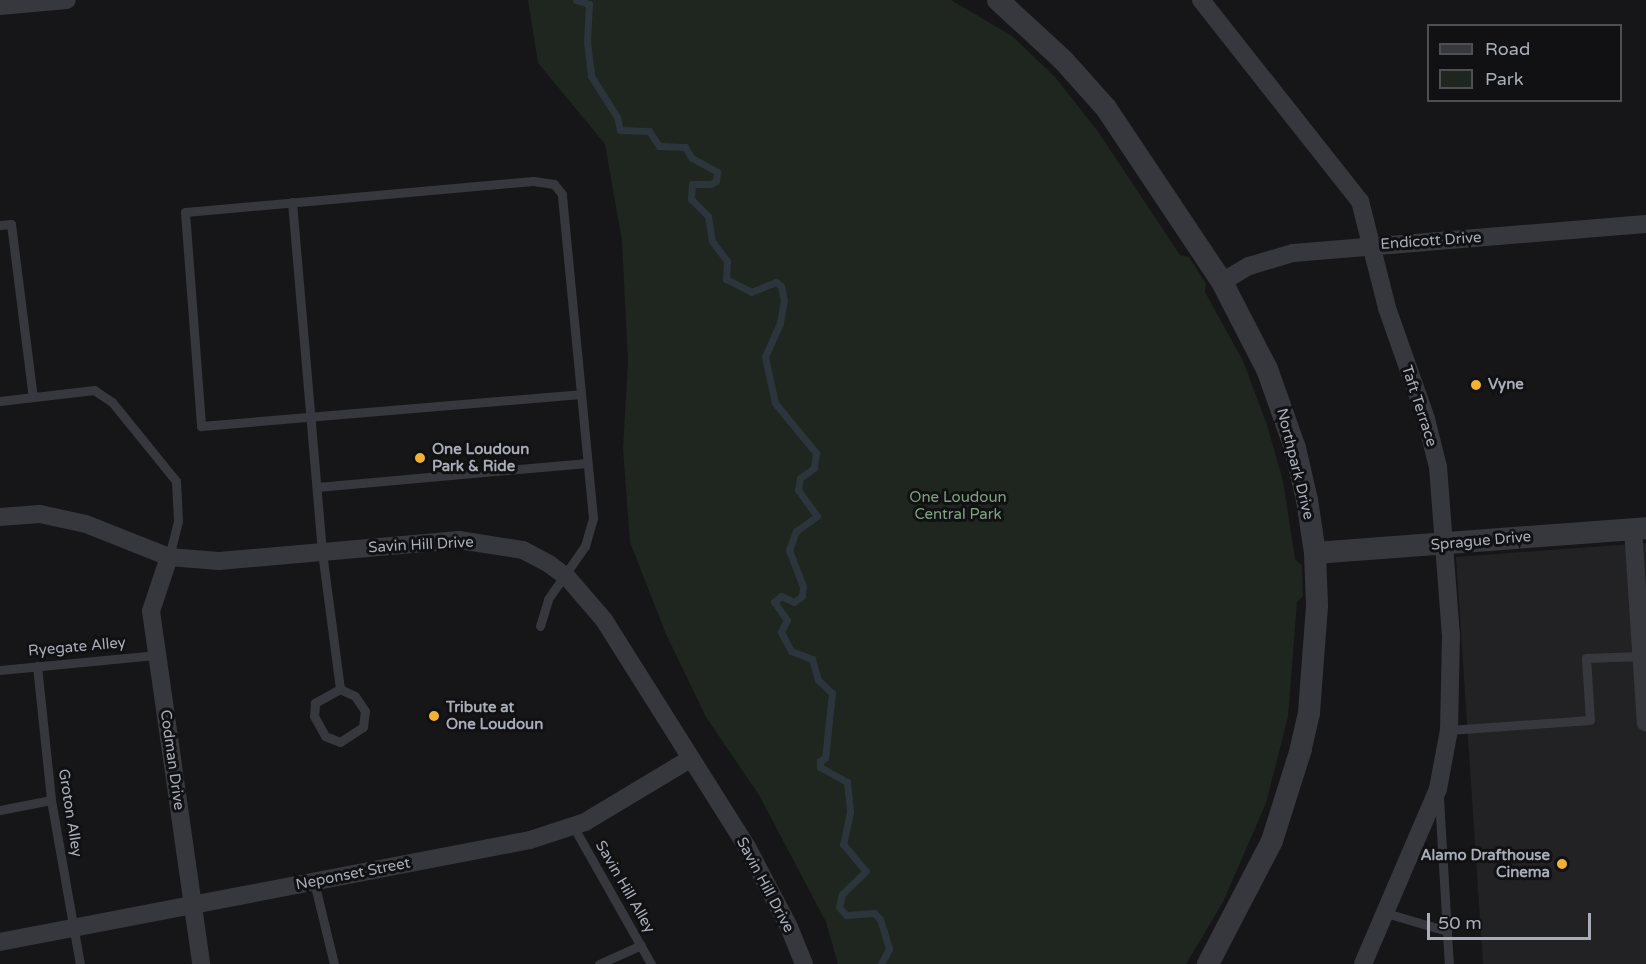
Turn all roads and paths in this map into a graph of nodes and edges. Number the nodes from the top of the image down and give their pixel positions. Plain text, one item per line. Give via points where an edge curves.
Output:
1 (67, 0) edge
2 (998, 0) edge
3 (1201, 0) edge
4 (0, 6) edge
5 (292, 202) junction
6 (1646, 224) edge
7 (0, 225) edge
8 (1373, 245) junction
9 (1222, 282) junction
10 (581, 394) junction
11 (33, 397) junction
12 (0, 401) edge
13 (311, 417) junction
14 (587, 463) junction
15 (317, 487) junction
16 (0, 517) edge
17 (1640, 528) edge
18 (1444, 544) junction
19 (322, 552) junction
20 (1315, 553) junction
21 (169, 558) junction
22 (567, 577) junction
23 (540, 626) dead end
24 (157, 655) junction
25 (1642, 656) junction
26 (37, 666) junction
27 (0, 670) edge
28 (340, 689) junction
29 (1646, 723) edge
30 (1449, 730) junction
31 (690, 759) junction
32 (1438, 789) junction
33 (51, 800) junction
34 (0, 810) edge
35 (573, 826) junction
36 (314, 882) junction
37 (193, 905) junction
38 (1386, 913) junction
39 (74, 928) junction
40 (1447, 931) junction
41 (0, 942) edge
42 (641, 945) junction
43 (80, 964) edge
44 (201, 964) edge
45 (334, 964) edge
46 (599, 964) edge
47 (651, 964) edge
48 (804, 964) edge
49 (1208, 964) edge
50 (1363, 964) edge
51 (1449, 964) edge

1 - 4 street
2 - 9 street, Northpark Drive via 1064,61 1106,108
3 - 8 street, Taft Terrace via 1348,182 1360,201
5 - 10 lane via 533,181 554,184 562,194
5 - 13 lane
5 - 13 lane via 185,212 201,426
6 - 8 street, Endicott Drive
7 - 11 lane via 11,224
8 - 9 street, Endicott Drive via 1273,257
8 - 18 street, Taft Terrace via 1387,308 1436,458
9 - 20 street, Northpark Drive via 1241,314 1283,410
10 - 13 lane
10 - 14 lane
11 - 12 lane
11 - 21 lane via 94,390 112,402 176,481 178,521
13 - 15 lane
14 - 15 lane
14 - 22 lane via 592,518 585,546
15 - 19 lane
16 - 21 street, Savin Hill Drive via 40,514 86,524
17 - 18 street, Sprague Drive
17 - 25 street
18 - 20 street, Sprague Drive
18 - 30 street, Taft Terrace via 1451,635
19 - 21 street, Savin Hill Drive via 219,561
19 - 22 street, Savin Hill Drive via 459,540 493,543 523,550
19 - 28 lane
20 - 49 street, Northpark Drive via 1315,654 1301,749 1272,841
21 - 24 street, Codman Drive via 151,611
22 - 23 lane via 548,599
22 - 31 street, Savin Hill Drive via 604,620
24 - 26 lane, Ryegate Alley
24 - 37 street, Codman Drive
25 - 29 street
25 - 30 lane via 1586,658 1590,720
26 - 27 lane, Ryegate Alley
26 - 33 lane, Groton Alley
28 - 28 lane via 355,696 365,711 363,727 340,742 325,736 314,716 315,703
30 - 32 street, Taft Terrace
31 - 35 street, Neponset Street
31 - 48 street, Savin Hill Drive via 747,847
32 - 38 street, Taft Terrace
32 - 40 lane
33 - 34 lane
33 - 39 lane, Groton Alley
35 - 36 street, Neponset Street via 530,840
35 - 42 lane, Savin Hill Alley
36 - 37 street, Neponset Street
36 - 45 lane
37 - 39 street, Neponset Street
37 - 44 street, Codman Drive
38 - 40 lane
38 - 50 street, Taft Terrace
39 - 41 street, Neponset Street
39 - 43 lane, Groton Alley
40 - 51 lane
42 - 46 lane
42 - 47 lane, Savin Hill Alley

